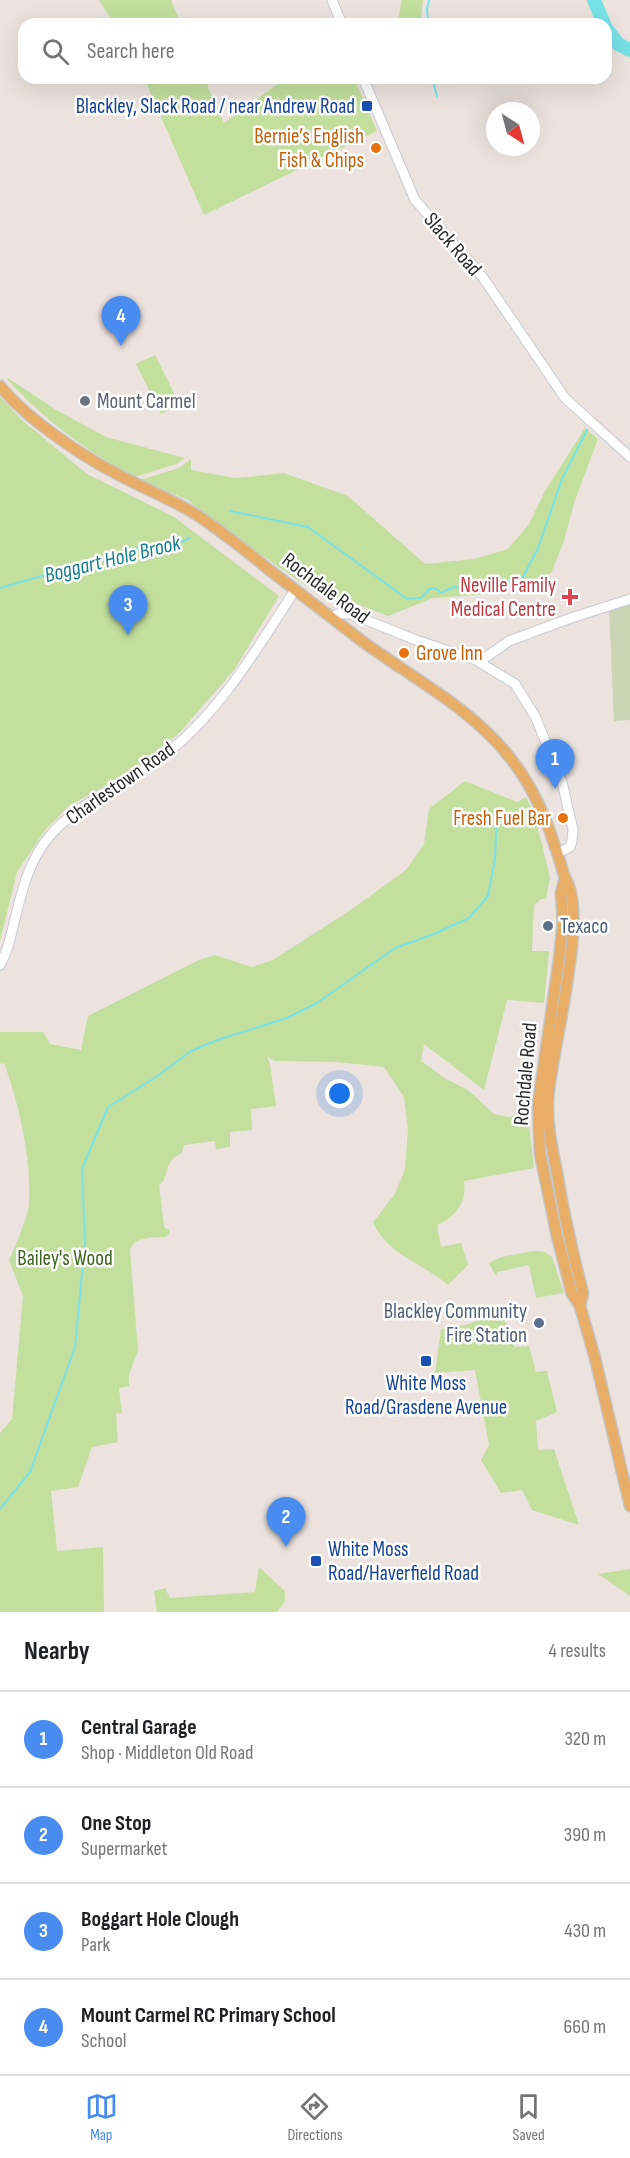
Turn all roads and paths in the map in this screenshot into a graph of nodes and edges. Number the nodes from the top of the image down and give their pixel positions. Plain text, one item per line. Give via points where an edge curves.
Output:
1 (332, 0) edge
2 (340, 18) edge
3 (366, 84) edge
4 (0, 386) edge
5 (630, 457) edge
6 (295, 590) junction
7 (630, 599) edge
8 (333, 619) junction
9 (479, 662) junction
10 (558, 853) junction
11 (0, 965) edge
12 (630, 1506) edge

1 - 2 street
3 - 5 street, Slack Road via 415,200 482,276 565,398
4 - 6 main road, Rochdale Road via 76,449 192,513
6 - 8 main road, Rochdale Road
6 - 11 street, Charlestown Road via 239,676 197,724 163,757 69,817 46,840 24,881
7 - 9 street via 509,641
8 - 9 street via 337,614 351,614
8 - 10 main road, Rochdale Road via 461,710 496,740 530,787
9 - 10 street via 515,684 535,716 570,813 572,841 570,847
10 - 12 main road, Rochdale Road via 569,884 573,934 548,1097 548,1125 583,1293 580,1306

